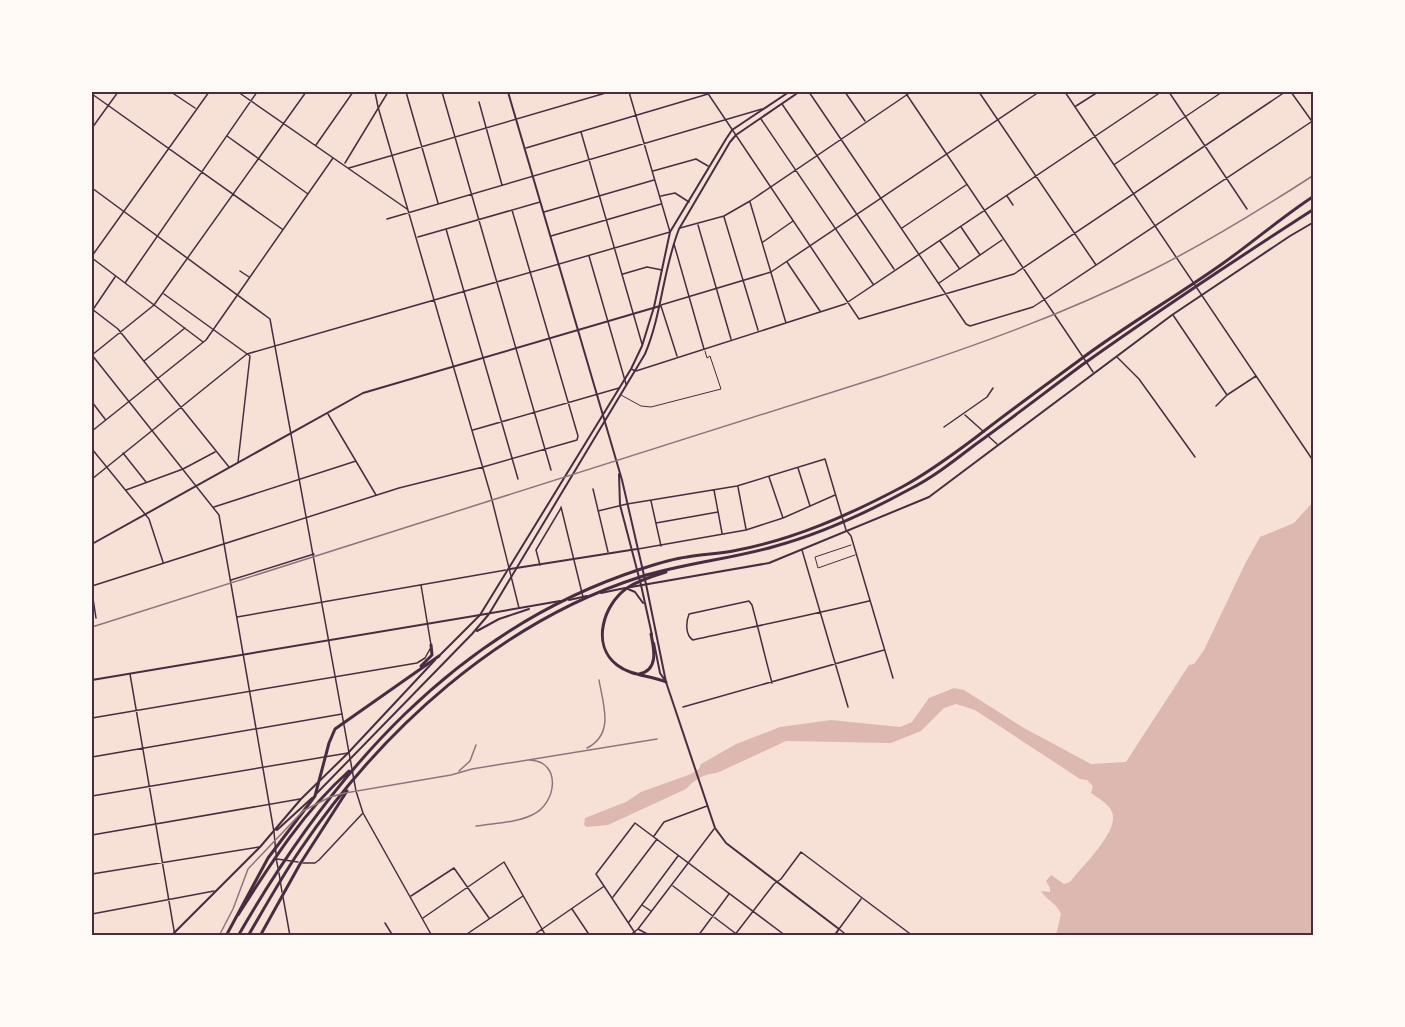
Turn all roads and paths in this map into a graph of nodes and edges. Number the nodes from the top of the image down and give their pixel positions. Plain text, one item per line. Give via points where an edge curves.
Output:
1 (118, 92) edge
2 (171, 92) edge
3 (209, 92) edge
4 (238, 92) edge
5 (257, 92) edge
6 (306, 92) edge
7 (353, 92) edge
8 (375, 92) edge
9 (388, 92) edge
10 (394, 92) edge
11 (406, 92) edge
12 (442, 92) edge
13 (508, 92) edge
14 (609, 92) edge
15 (629, 92) edge
16 (789, 92) edge
17 (799, 92) edge
18 (809, 92) edge
19 (845, 92) edge
20 (911, 92) edge
21 (979, 92) edge
22 (1039, 92) edge
23 (1065, 92) edge
24 (1098, 92) edge
25 (1161, 92) edge
26 (1169, 92) edge
27 (1222, 92) edge
28 (1285, 92) edge
29 (1291, 92) edge
30 (708, 93) edge
31 (906, 93) edge
32 (92, 94) edge
33 (251, 100) junction
34 (479, 102) dead end
35 (782, 104) junction
36 (108, 105) junction
37 (378, 107) junction
38 (1076, 107) junction
39 (196, 109) junction
40 (762, 109) junction
41 (636, 116) junction
42 (1185, 116) junction
43 (760, 118) junction
44 (516, 119) junction
45 (998, 119) junction
46 (726, 120) junction
47 (1312, 121) edge
48 (284, 122) junction
49 (866, 122) junction
50 (92, 128) edge
51 (485, 128) junction
52 (732, 130) junction
53 (581, 132) junction
54 (736, 135) junction
55 (226, 136) junction
56 (1094, 136) junction
57 (455, 137) junction
58 (841, 139) junction
59 (645, 144) junction
60 (316, 145) junction
61 (1205, 145) junction
62 (421, 147) junction
63 (525, 148) junction
64 (168, 149) junction
65 (947, 154) junction
66 (393, 155) junction
67 (817, 156) junction
68 (333, 158) junction
69 (259, 159) junction
70 (589, 160) junction
71 (344, 164) junction
72 (1114, 165) junction
73 (709, 167) junction
74 (349, 168) junction
75 (795, 170) junction
76 (201, 171) junction
77 (652, 171) junction
78 (1036, 175) junction
79 (533, 176) junction
80 (1226, 178) junction
81 (655, 180) junction
82 (967, 184) junction
83 (502, 185) junction
84 (771, 187) junction
85 (92, 188) edge
86 (308, 194) junction
87 (472, 194) junction
88 (1133, 194) junction
89 (233, 195) junction
90 (1006, 195) junction
91 (599, 196) junction
92 (660, 196) junction
93 (1314, 196) edge
94 (881, 198) junction
95 (750, 201) junction
96 (540, 202) junction
97 (689, 202) junction
98 (439, 204) junction
99 (662, 204) junction
100 (1013, 205) dead end
101 (1247, 209) dead end
102 (1314, 209) edge
103 (512, 210) junction
104 (984, 210) junction
105 (123, 211) junction
106 (410, 212) junction
107 (544, 212) junction
108 (856, 215) junction
109 (724, 216) junction
110 (387, 219) dead end
111 (479, 220) junction
112 (606, 220) junction
113 (794, 221) junction
114 (1314, 222) edge
115 (698, 224) junction
116 (960, 226) junction
117 (1155, 226) junction
118 (901, 228) junction
119 (446, 229) junction
120 (679, 229) junction
121 (835, 229) junction
122 (283, 230) junction
123 (670, 232) junction
124 (1075, 234) junction
125 (156, 236) junction
126 (550, 236) junction
127 (417, 238) junction
128 (1003, 239) junction
129 (940, 240) junction
130 (668, 242) junction
131 (762, 242) junction
132 (674, 243) junction
133 (811, 245) junction
134 (614, 248) junction
135 (918, 254) junction
136 (589, 255) junction
137 (980, 255) junction
138 (92, 257) edge
139 (188, 259) junction
140 (787, 261) junction
141 (559, 264) junction
142 (1096, 265) junction
143 (1023, 267) junction
144 (959, 268) junction
145 (662, 270) junction
146 (895, 270) junction
147 (240, 271) dead end
148 (771, 272) junction
149 (529, 273) junction
150 (622, 275) junction
151 (116, 276) junction
152 (250, 278) junction
153 (497, 282) junction
154 (743, 282) junction
155 (124, 283) junction
156 (938, 283) junction
157 (873, 285) junction
158 (717, 290) junction
159 (464, 292) junction
160 (164, 293) junction
161 (945, 293) junction
162 (238, 294) junction
163 (1202, 295) junction
164 (689, 297) junction
165 (1045, 299) junction
166 (435, 300) junction
167 (848, 302) junction
168 (154, 305) junction
169 (660, 306) junction
170 (654, 307) junction
171 (92, 310) edge
172 (821, 312) junction
173 (633, 314) junction
174 (1172, 315) junction
175 (608, 322) junction
176 (786, 323) junction
177 (185, 328) junction
178 (213, 329) junction
179 (578, 331) junction
180 (121, 332) junction
181 (758, 332) junction
182 (549, 339) junction
183 (732, 340) junction
184 (203, 342) junction
185 (276, 345) junction
186 (642, 346) junction
187 (516, 348) junction
188 (704, 349) junction
189 (247, 354) junction
190 (92, 355) edge
191 (1117, 356) junction
192 (678, 357) junction
193 (483, 358) junction
194 (143, 361) junction
195 (454, 366) junction
196 (631, 369) junction
197 (636, 371) junction
198 (1094, 372) junction
199 (1256, 376) junction
200 (157, 379) junction
201 (625, 379) junction
202 (627, 386) junction
203 (620, 388) junction
204 (993, 388) dead end
205 (596, 395) junction
206 (621, 395) junction
207 (1227, 395) junction
208 (92, 402) edge
209 (128, 402) junction
210 (568, 403) junction
211 (1216, 406) dead end
212 (180, 407) junction
213 (535, 412) junction
214 (328, 413) junction
215 (964, 414) junction
216 (603, 415) junction
217 (106, 420) junction
218 (501, 422) junction
219 (605, 422) junction
220 (944, 427) dead end
221 (152, 430) junction
222 (472, 430) junction
223 (92, 431) edge
224 (292, 433) junction
225 (999, 446) junction
226 (92, 449) edge
227 (545, 449) junction
228 (216, 452) junction
229 (123, 453) junction
230 (1195, 457) dead end
231 (512, 459) junction
232 (238, 462) junction
233 (356, 462) junction
234 (1314, 462) edge
235 (106, 467) junction
236 (230, 467) junction
237 (483, 467) junction
238 (798, 467) junction
239 (183, 469) junction
240 (551, 470) dead end
241 (618, 471) junction
242 (769, 476) junction
243 (92, 479) edge
244 (518, 479) dead end
245 (301, 480) junction
246 (147, 483) junction
247 (196, 486) junction
248 (737, 486) junction
249 (593, 489) dead end
250 (714, 489) junction
251 (125, 490) junction
252 (836, 495) junction
253 (376, 496) junction
254 (651, 500) junction
255 (627, 504) junction
256 (620, 505) junction
257 (810, 506) junction
258 (213, 507) junction
259 (598, 511) junction
260 (718, 512) junction
261 (145, 515) junction
262 (307, 517) junction
263 (783, 518) junction
264 (656, 523) junction
265 (746, 530) junction
266 (846, 530) junction
267 (722, 534) junction
268 (224, 543) junction
269 (92, 544) edge
270 (854, 544) junction
271 (661, 546) junction
272 (637, 549) junction
273 (802, 549) junction
274 (632, 550) junction
275 (609, 553) junction
276 (314, 554) junction
277 (857, 555) junction
278 (574, 559) junction
279 (164, 563) junction
280 (540, 565) junction
281 (517, 568) junction
282 (510, 569) junction
283 (656, 574) junction
284 (512, 576) junction
285 (231, 580) junction
286 (646, 584) junction
287 (421, 585) junction
288 (641, 585) junction
289 (92, 586) edge
290 (625, 588) junction
291 (92, 592) edge
292 (583, 597) junction
293 (870, 601) junction
294 (323, 602) junction
295 (537, 606) junction
296 (520, 609) junction
297 (646, 610) junction
298 (821, 612) junction
299 (489, 614) junction
300 (480, 615) junction
301 (237, 617) junction
302 (96, 618) dead end
303 (428, 623) junction
304 (758, 626) junction
305 (472, 634) junction
306 (651, 634) junction
307 (329, 639) junction
308 (431, 645) junction
309 (886, 650) junction
310 (243, 654) junction
311 (439, 656) junction
312 (835, 664) junction
313 (129, 673) junction
314 (412, 674) junction
315 (636, 674) junction
316 (335, 676) junction
317 (893, 678) dead end
318 (92, 680) edge
319 (666, 682) junction
320 (772, 683) junction
321 (249, 692) junction
322 (683, 707) dead end
323 (848, 707) dead end
324 (135, 710) junction
325 (342, 714) junction
326 (92, 718) edge
327 (256, 729) junction
328 (142, 748) junction
329 (348, 753) junction
330 (92, 757) edge
331 (349, 759) junction
332 (355, 766) junction
333 (262, 767) junction
334 (149, 786) junction
335 (92, 796) edge
336 (301, 798) junction
337 (269, 806) junction
338 (706, 806) junction
339 (333, 808) junction
340 (363, 813) junction
341 (155, 824) junction
342 (715, 828) junction
343 (274, 832) junction
344 (92, 835) edge
345 (653, 836) junction
346 (657, 839) junction
347 (260, 847) junction
348 (678, 855) junction
349 (276, 858) junction
350 (162, 863) junction
351 (689, 863) junction
352 (92, 874) edge
353 (778, 881) junction
354 (604, 886) junction
355 (672, 886) junction
356 (468, 888) junction
357 (217, 891) junction
358 (729, 894) junction
359 (523, 896) junction
360 (410, 897) junction
361 (612, 898) junction
362 (862, 898) junction
363 (168, 901) junction
364 (642, 905) junction
365 (572, 908) junction
366 (753, 911) junction
367 (652, 912) junction
368 (92, 914) edge
369 (713, 916) junction
370 (423, 918) junction
371 (489, 918) junction
372 (385, 923) dead end
373 (628, 923) junction
374 (542, 928) junction
375 (839, 928) junction
376 (638, 929) junction
377 (634, 932) junction
378 (227, 934) edge
379 (735, 934) edge
380 (173, 935) edge
381 (238, 936) edge
382 (248, 936) edge
383 (260, 936) edge
384 (290, 936) edge
385 (393, 936) edge
386 (432, 936) edge
387 (464, 936) edge
388 (532, 936) edge
389 (546, 936) edge
390 (590, 936) edge
391 (629, 936) edge
392 (637, 936) edge
393 (651, 936) edge
394 (698, 936) edge
395 (739, 936) edge
396 (786, 936) edge
397 (834, 936) edge
398 (848, 936) edge
399 (912, 936) edge

1 - 36 street
2 - 39 street
3 - 39 street
4 - 33 street
5 - 33 street
6 - 48 street
7 - 60 street
8 - 37 street
9 - 10 street
9 - 37 street
11 - 62 street
12 - 57 street
13 - 44 main road
14 - 44 street
15 - 41 street
16 - 40 main road
17 - 35 main road
18 - 58 street
19 - 49 street
20 - 31 street
21 - 45 street
22 - 45 street
23 - 38 street
24 - 38 street
25 - 56 street
26 - 42 street
27 - 42 street
28 - 61 street
29 - 47 street
30 - 41 street
30 - 46 street
31 - 49 street
31 - 65 street
32 - 36 street
33 - 48 street
33 - 55 street
34 - 51 street
35 - 43 main road
35 - 67 street
36 - 50 street
36 - 64 street
37 - 66 street
37 - 71 street
38 - 56 street
39 - 64 street
40 - 46 street
40 - 52 main road
41 - 53 street
41 - 59 street
42 - 61 street
42 - 72 street
43 - 54 main road
43 - 75 street
44 - 51 street
44 - 63 main road
45 - 65 street
45 - 78 street
46 - 52 street
46 - 59 street
47 - 80 street
48 - 60 street
48 - 69 street
49 - 58 street
51 - 57 street
51 - 83 street
52 - 54 street
52 - 73 main road
53 - 63 street
53 - 70 street
54 - 84 street
54 - 120 main road
55 - 69 street
55 - 76 street
56 - 72 street
56 - 78 street
57 - 62 street
57 - 87 street
58 - 67 street
58 - 94 street
59 - 70 street
59 - 77 street
60 - 68 street
61 - 80 street
61 - 88 street
62 - 66 street
62 - 98 street
63 - 79 main road
64 - 76 street
64 - 105 street
65 - 82 street
65 - 94 street
66 - 74 street
66 - 106 street
67 - 75 street
67 - 108 street
68 - 71 street
68 - 86 street
69 - 86 street
69 - 89 street
70 - 79 street
70 - 91 street
71 - 74 street
72 - 88 street
73 - 77 street via 696,159
73 - 97 main road
74 - 106 street
75 - 84 street
75 - 121 street
76 - 89 street
76 - 125 street
77 - 81 street
78 - 90 street
78 - 124 street
79 - 83 street
79 - 96 main road
80 - 101 street
80 - 117 street
81 - 91 street
81 - 92 street
82 - 104 street
82 - 118 street
83 - 87 street
84 - 95 street
84 - 113 street
85 - 105 street
86 - 122 street
87 - 98 street
87 - 111 street
88 - 117 street
88 - 124 street
89 - 122 street
89 - 139 street
90 - 100 street
90 - 104 street
91 - 107 street
91 - 112 street
92 - 97 street via 675,193
92 - 99 street
93 - 332 highway via 1080,359 937,467 810,530 732,551 683,557 590,589 559,604 469,659 440,682
94 - 108 street
94 - 118 street
95 - 109 street
95 - 131 street
96 - 103 street
96 - 107 main road
97 - 123 main road
98 - 106 street
99 - 112 street
99 - 123 street
102 - 283 highway via 1091,359 930,479 847,520 778,546
103 - 111 street
103 - 149 street
104 - 116 street
104 - 128 street
105 - 125 street
105 - 138 street
106 - 110 street
106 - 127 street
107 - 126 main road
108 - 121 street
108 - 146 street
109 - 115 street
109 - 154 street
111 - 119 street
111 - 153 street
112 - 126 street
112 - 134 street
113 - 131 street
113 - 133 street
114 - 163 main road
115 - 120 street
115 - 158 street
116 - 129 street
116 - 137 street
117 - 142 street
117 - 163 street
118 - 135 street
119 - 127 street
119 - 159 street
120 - 123 main road
120 - 132 main road
121 - 133 street
121 - 157 street
122 - 152 street
123 - 130 main road
123 - 134 street
124 - 142 street
124 - 143 street
125 - 139 street
125 - 155 street
126 - 141 main road
127 - 166 street
128 - 137 street
128 - 143 street
129 - 135 street
129 - 144 street
130 - 132 main road
130 - 145 main road
131 - 148 street
132 - 164 street
132 - 169 main road
133 - 140 street
133 - 167 street
134 - 136 street
134 - 150 street
135 - 146 street
135 - 156 street
136 - 141 street
136 - 175 street
137 - 144 street
138 - 151 street
139 - 160 street
139 - 162 street
140 - 148 street
140 - 172 street
141 - 149 street
141 - 179 main road
142 - 165 street
143 - 161 street via 1014,274
143 - 165 street
144 - 156 street
145 - 150 street via 647,267
145 - 170 main road
146 - 157 street
147 - 152 street
148 - 154 street
148 - 176 street
149 - 153 street
149 - 182 street
150 - 173 street
151 - 155 street
151 - 171 street
152 - 162 street
153 - 159 street
153 - 187 street
154 - 158 street
154 - 181 street
155 - 168 street
156 - 161 street
157 - 167 street
158 - 164 street
158 - 183 street
159 - 166 street
159 - 193 street
160 - 168 street
160 - 178 street
161 - 165 street via 970,326 1033,307
161 - 167 street via 859,318
162 - 178 street
162 - 185 street via 270,319
163 - 174 main road
163 - 199 street
164 - 169 street
164 - 188 street
165 - 198 street
166 - 185 street
166 - 195 street
167 - 172 street
168 - 177 street
168 - 180 street
169 - 170 main road
169 - 192 street
169 - 197 main road via 653,335
170 - 173 main road
170 - 186 main road
171 - 180 street
172 - 176 street
173 - 175 main road
173 - 186 street
174 - 191 main road
174 - 207 street
175 - 179 main road
175 - 201 street
176 - 181 street
177 - 184 street
177 - 194 street
178 - 184 street
178 - 189 street
179 - 182 main road
179 - 205 main road
180 - 190 street
180 - 194 street
181 - 183 street
182 - 187 main road
182 - 210 street
183 - 188 street
184 - 200 street
185 - 189 street
185 - 224 street
186 - 196 main road
187 - 193 main road
187 - 213 street
188 - 192 street
188 - 206 lane via 721,389 651,407
189 - 212 street
189 - 232 street via 250,356
190 - 209 street
191 - 198 main road
191 - 230 street via 1140,380
192 - 197 street
193 - 195 main road
193 - 218 street
194 - 200 street
195 - 214 main road via 371,391
195 - 222 street
196 - 197 street
196 - 201 main road
197 - 202 main road
198 - 225 main road
199 - 207 street
199 - 234 street
200 - 209 street
200 - 212 street
201 - 202 street
201 - 203 main road
202 - 206 main road
203 - 205 street
203 - 216 main road
204 - 215 street
205 - 210 street
205 - 216 main road
206 - 219 main road
207 - 211 street
208 - 217 street
209 - 217 street
209 - 221 street
210 - 213 street
210 - 227 street via 578,438
212 - 221 street
212 - 228 street
213 - 218 street
213 - 227 street
214 - 224 main road
214 - 233 street
215 - 220 street
215 - 225 street
216 - 219 main road
216 - 282 main road
217 - 223 street
218 - 222 street
218 - 231 street
219 - 241 main road
219 - 281 main road
221 - 229 street
221 - 239 street
222 - 237 street
224 - 232 main road
224 - 245 street
225 - 266 main road via 934,494
226 - 235 street
227 - 231 street
227 - 240 street
228 - 236 street
228 - 239 street
229 - 235 street
229 - 246 street
231 - 237 street
231 - 244 street
232 - 236 main road
233 - 245 street
233 - 253 street
235 - 243 street
235 - 251 street
236 - 247 main road
237 - 253 street
237 - 282 street
238 - 242 street
238 - 252 street via 825,459
238 - 257 street
239 - 246 street
239 - 247 street
241 - 255 main road
241 - 256 main road
242 - 248 street
242 - 263 street
245 - 258 street
245 - 262 street
246 - 251 street
247 - 258 street
247 - 261 main road
248 - 250 street
248 - 265 street
249 - 259 street
250 - 254 street
250 - 260 street
251 - 261 street
252 - 257 street
252 - 266 street
253 - 262 street
254 - 255 street
254 - 264 street
255 - 256 street
255 - 272 main road
256 - 259 street
256 - 274 main road
257 - 263 street
258 - 268 street via 219,515
259 - 275 street
260 - 264 street
260 - 267 street
261 - 269 main road
261 - 279 street
262 - 268 street
262 - 276 street
263 - 265 street
264 - 271 street
265 - 267 street
266 - 270 street
266 - 273 main road
267 - 271 street
268 - 279 street
268 - 285 street
270 - 277 street
270 - 277 lane via 815,557 818,568
271 - 272 street
272 - 274 main road
272 - 286 main road
273 - 286 main road via 769,563
273 - 298 street
274 - 275 main road
274 - 288 main road
275 - 278 main road
276 - 285 street
276 - 294 street
277 - 293 street
278 - 280 main road
278 - 280 street via 561,507 536,550
278 - 292 street
279 - 289 street
280 - 281 main road
281 - 282 main road
281 - 284 main road
282 - 284 street
282 - 287 street
282 - 300 main road
283 - 315 highway via 632,585 615,601 603,627 608,655 618,666
283 - 339 highway via 604,591 551,616 479,662 423,707 358,775
284 - 296 street
284 - 299 main road
285 - 301 street
286 - 288 main road
286 - 319 main road
287 - 294 street
287 - 303 street
288 - 290 main road
288 - 297 main road
290 - 292 main road
290 - 297 main road via 637,594
291 - 302 street
292 - 295 main road
293 - 298 street
293 - 309 street
294 - 301 street
294 - 307 street
295 - 296 main road
295 - 305 main road via 499,619
296 - 299 main road
297 - 306 main road
298 - 304 street
298 - 312 street
299 - 300 main road
299 - 305 main road
300 - 303 main road
300 - 311 main road
301 - 310 street
303 - 307 main road
303 - 308 street
304 - 304 street via 749,602 689,614 687,624 690,639
304 - 320 street
305 - 331 main road
306 - 315 highway via 654,660 646,672
306 - 319 main road via 660,673
307 - 310 main road
307 - 316 street
308 - 314 highway via 431,658
308 - 316 street via 420,662
309 - 312 street
309 - 317 street
310 - 313 main road
310 - 321 street
311 - 314 highway
311 - 329 main road
312 - 320 street
312 - 323 street
313 - 318 main road
313 - 324 street
314 - 378 highway via 335,729 315,796 268,858
315 - 319 highway
316 - 321 street
316 - 325 street
319 - 338 main road
320 - 322 street
321 - 324 street
321 - 327 street
324 - 326 street
324 - 328 street
325 - 327 street
325 - 329 street
327 - 328 street
327 - 333 street
328 - 330 street
328 - 334 street
329 - 331 street
329 - 333 street
329 - 336 main road
331 - 340 street
331 - 343 main road
332 - 378 highway via 296,827
332 - 381 highway via 294,845
333 - 334 street
333 - 337 street
334 - 335 street
334 - 341 street
336 - 337 street
336 - 343 main road
337 - 341 street
337 - 343 street
338 - 342 main road
338 - 345 street via 664,822
339 - 382 highway via 300,849
339 - 383 highway
340 - 349 street via 315,863
340 - 360 street
341 - 344 street
341 - 350 street
342 - 351 street
342 - 353 main road via 726,843
343 - 347 main road
343 - 349 street
345 - 346 street
345 - 354 street via 634,823 596,874
346 - 348 street
346 - 361 street
347 - 350 street
347 - 357 main road
348 - 351 street
348 - 364 street
349 - 384 street
350 - 352 street
350 - 363 street
351 - 355 street
351 - 358 street
353 - 362 street via 802,853
353 - 366 street
353 - 375 main road
354 - 361 street
354 - 365 street
355 - 367 street
355 - 369 street
356 - 359 street via 504,862
356 - 360 street via 454,868
356 - 370 street
356 - 371 street
357 - 363 street
357 - 380 main road
358 - 366 street
358 - 369 street
359 - 371 street
359 - 374 street
360 - 370 street
361 - 373 street
362 - 375 street
362 - 399 street
363 - 368 street
363 - 380 street
364 - 367 street
364 - 373 street
365 - 374 street
365 - 390 street
366 - 379 street
366 - 396 street
367 - 376 street
369 - 379 street
369 - 394 street
370 - 386 street
371 - 387 street
372 - 385 street
373 - 377 street
374 - 388 street
374 - 389 street
375 - 397 main road
375 - 398 street
376 - 377 street
376 - 393 street
377 - 391 street
377 - 392 street
379 - 395 street

